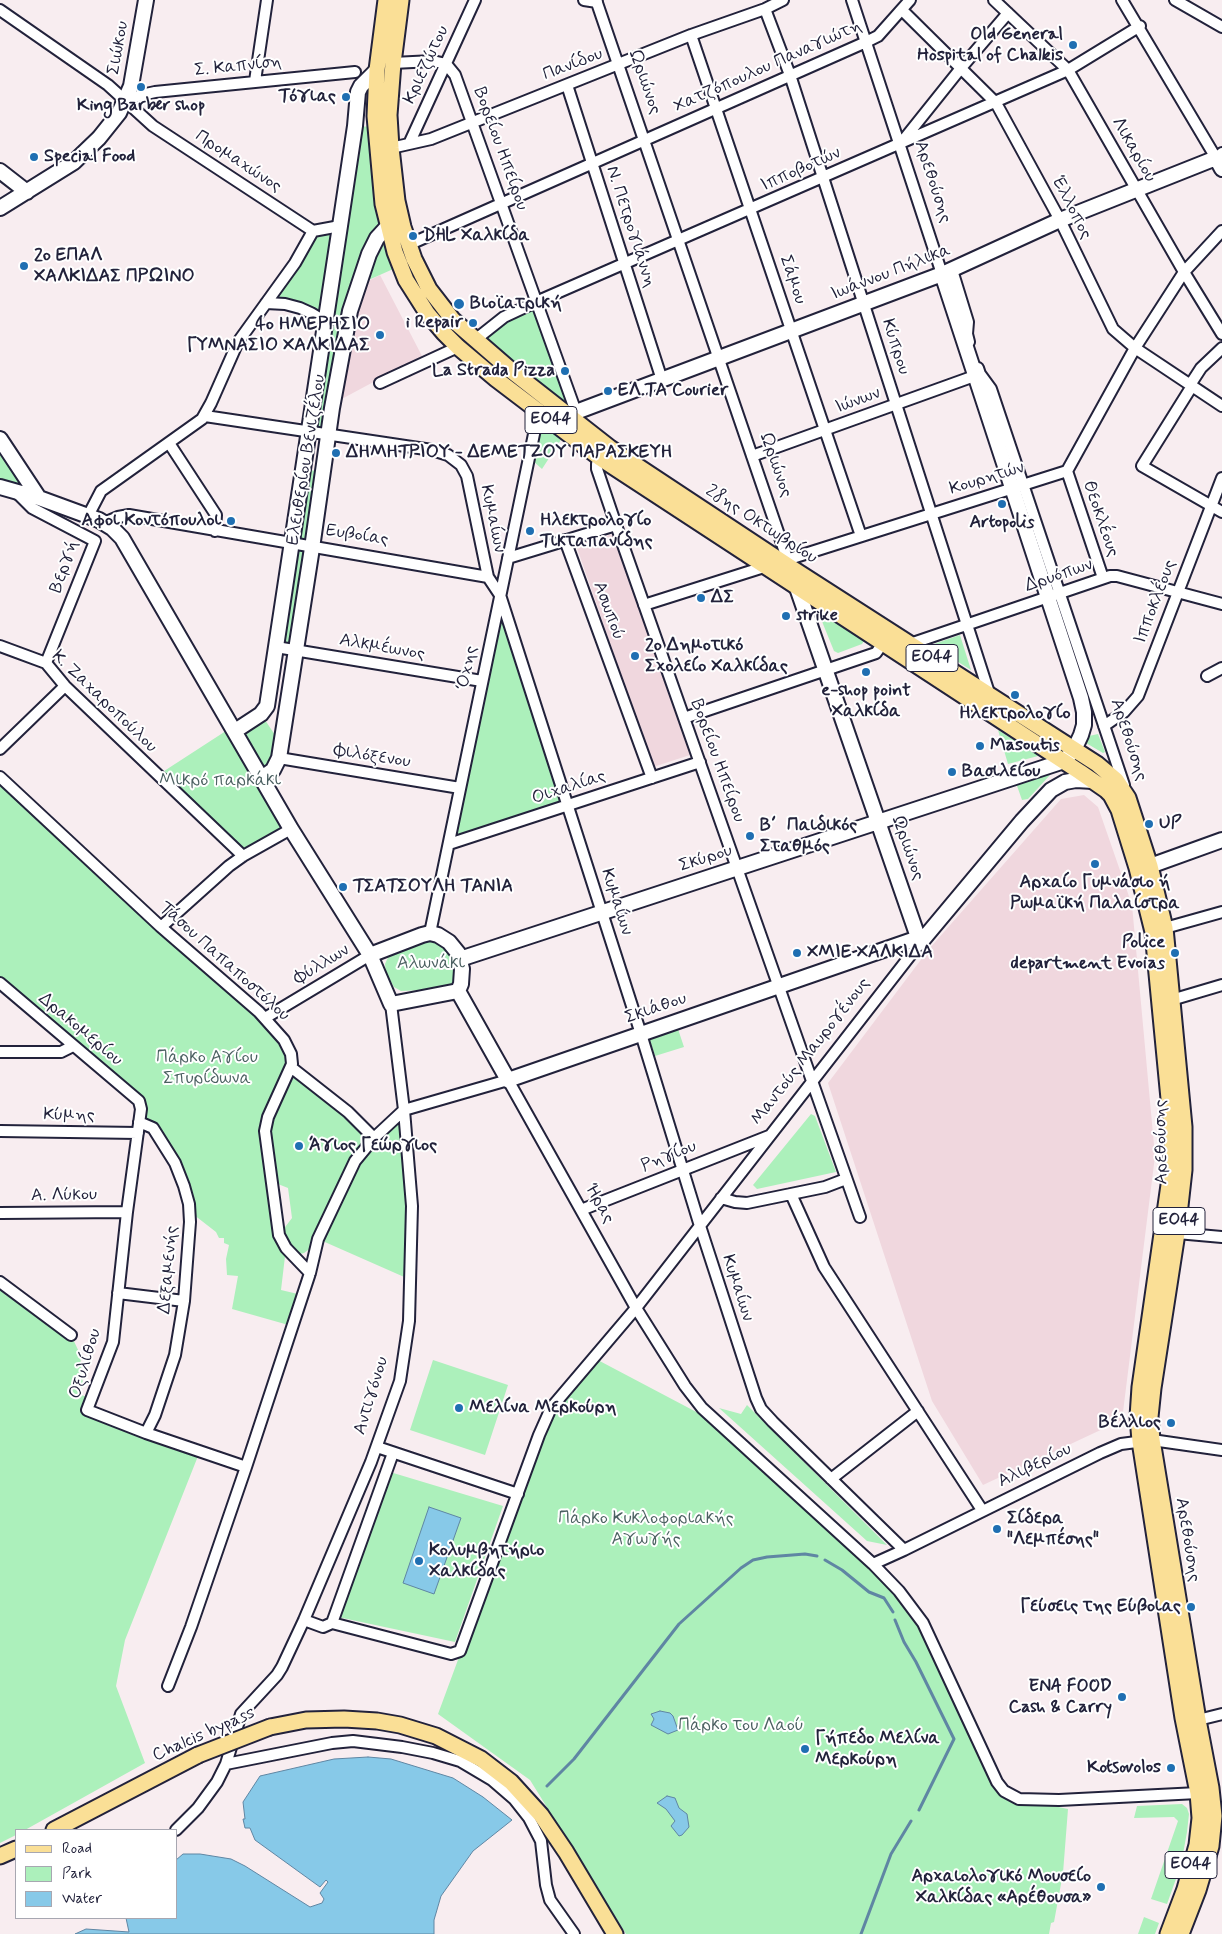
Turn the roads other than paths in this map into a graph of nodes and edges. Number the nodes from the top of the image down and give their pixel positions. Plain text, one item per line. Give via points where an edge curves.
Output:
1 (146, 0) edge
2 (267, 0) edge
3 (386, 0) edge
4 (401, 0) edge
5 (475, 0) edge
6 (584, 0) edge
7 (783, 0) edge
8 (852, 0) edge
9 (910, 0) edge
10 (994, 0) edge
11 (1122, 0) edge
12 (1175, 0) edge
13 (597, 1) edge
14 (764, 9) junction
15 (0, 10) edge
16 (902, 10) junction
17 (1008, 13) junction
18 (1140, 26) junction
19 (1222, 27) edge
20 (691, 36) junction
21 (866, 42) junction
22 (393, 63) junction
23 (446, 64) junction
24 (619, 65) junction
25 (961, 68) junction
26 (377, 70) junction
27 (1068, 70) junction
28 (355, 72) dead end
29 (790, 76) junction
30 (255, 81) junction
31 (566, 85) junction
32 (125, 101) junction
33 (996, 102) junction
34 (716, 108) junction
35 (473, 122) junction
36 (644, 140) junction
37 (409, 144) junction
38 (900, 145) junction
39 (391, 148) junction
40 (1220, 160) edge
41 (592, 163) junction
42 (0, 170) edge
43 (823, 178) junction
44 (1137, 190) junction
45 (27, 192) junction
46 (502, 203) junction
47 (0, 208) edge
48 (751, 210) junction
49 (1060, 220) junction
50 (340, 226) junction
51 (388, 226) junction
52 (314, 231) junction
53 (1222, 231) edge
54 (678, 241) junction
55 (408, 244) junction
56 (625, 264) junction
57 (947, 272) junction
58 (1184, 272) junction
59 (536, 302) junction
60 (266, 303) junction
61 (864, 304) junction
62 (326, 322) junction
63 (792, 331) junction
64 (1222, 334) edge
65 (475, 340) junction
66 (458, 347) junction
67 (1135, 348) junction
68 (1222, 348) edge
69 (719, 358) junction
70 (977, 375) junction
71 (662, 380) junction
72 (380, 383) dead end
73 (1191, 385) junction
74 (896, 404) junction
75 (1222, 406) edge
76 (539, 410) junction
77 (573, 415) junction
78 (205, 416) junction
79 (825, 430) junction
80 (309, 432) junction
81 (328, 435) junction
82 (169, 444) junction
83 (1, 446) edge
84 (752, 456) junction
85 (600, 458) junction
86 (1067, 471) junction
87 (1222, 478) edge
88 (1017, 486) junction
89 (0, 487) edge
90 (14, 490) junction
91 (39, 498) junction
92 (1211, 505) junction
93 (1222, 512) edge
94 (932, 513) junction
95 (88, 516) junction
96 (104, 523) junction
97 (616, 525) junction
98 (215, 531) junction
99 (861, 536) junction
100 (565, 540) junction
101 (292, 544) junction
102 (312, 548) junction
103 (508, 558) junction
104 (786, 563) junction
105 (766, 566) junction
106 (488, 577) junction
107 (1103, 578) junction
108 (797, 588) junction
109 (1177, 591) junction
110 (500, 595) junction
111 (1054, 596) junction
112 (1222, 604) edge
113 (644, 605) junction
114 (968, 625) junction
115 (882, 643) junction
116 (910, 644) junction
117 (0, 646) edge
118 (276, 647) junction
119 (296, 650) junction
120 (46, 663) junction
121 (1222, 668) edge
122 (826, 671) junction
123 (1207, 676) dead end
124 (482, 681) junction
125 (65, 686) junction
126 (990, 696) junction
127 (684, 718) junction
128 (1104, 726) junction
129 (235, 731) junction
130 (0, 749) edge
131 (1069, 755) junction
132 (279, 758) junction
133 (700, 762) junction
134 (0, 777) edge
135 (262, 778) junction
136 (652, 778) junction
137 (1093, 781) junction
138 (460, 788) junction
139 (1128, 798) junction
140 (568, 805) junction
141 (878, 822) junction
142 (291, 829) junction
143 (1222, 840) edge
144 (449, 844) junction
145 (243, 856) junction
146 (1150, 866) junction
147 (738, 868) junction
148 (602, 912) junction
149 (1222, 912) edge
150 (161, 927) junction
151 (1165, 928) junction
152 (430, 933) junction
153 (919, 940) junction
154 (370, 955) junction
155 (460, 959) junction
156 (0, 983) edge
157 (779, 986) junction
158 (1222, 986) edge
159 (458, 991) junction
160 (1166, 1002) junction
161 (391, 1004) junction
162 (265, 1018) junction
163 (642, 1034) junction
164 (73, 1046) junction
165 (0, 1052) edge
166 (292, 1068) junction
167 (508, 1080) junction
168 (812, 1080) junction
169 (139, 1101) joint
170 (404, 1110) junction
171 (139, 1122) junction
172 (0, 1131) edge
173 (138, 1133) junction
174 (770, 1135) junction
175 (374, 1138) junction
176 (683, 1169) junction
177 (846, 1179) junction
178 (791, 1194) junction
179 (721, 1198) junction
180 (581, 1210) junction
181 (127, 1212) junction
182 (0, 1213) edge
183 (860, 1217) dead end
184 (700, 1226) junction
185 (1177, 1233) junction
186 (1222, 1237) edge
187 (310, 1273) junction
188 (0, 1282) edge
189 (118, 1293) junction
190 (184, 1301) junction
191 (636, 1308) junction
192 (72, 1336) dead end
193 (918, 1411) junction
194 (146, 1433) junction
195 (1146, 1441) junction
196 (377, 1447) junction
197 (1222, 1450) edge
198 (393, 1452) junction
199 (246, 1467) junction
200 (831, 1479) junction
201 (518, 1494) junction
202 (982, 1510) junction
203 (904, 1550) junction
204 (873, 1564) junction
205 (304, 1620) junction
206 (332, 1622) junction
207 (168, 1686) dead end
208 (1222, 1714) edge
209 (1198, 1720) junction
210 (226, 1764) junction
211 (1210, 1789) edge
212 (56, 1829) edge
213 (177, 1829) edge
214 (15, 1849) edge
215 (0, 1856) edge
216 (574, 1934) edge
217 (616, 1934) edge
218 (1168, 1934) edge
219 (1181, 1934) edge

1 - 32 street, Σιώκου via 132,80
2 - 30 street
3 - 26 main road, ΕΟ44
4 - 22 main road, ΕΟ44
5 - 23 street, Κριεζώτου
6 - 13 street
7 - 14 street, Πανίδου
8 - 21 street, Αρεθούσης
9 - 16 street, Χατζόπουλου Παναγιώτη
10 - 17 street, Λικαρίου
11 - 18 street
12 - 19 street
13 - 24 street, Ωριώνος
14 - 20 street, Πανίδου
14 - 29 street, Κύπρου
15 - 32 street, Προμαχώνος via 108,85
16 - 21 street, Χατζόπουλου Παναγιώτη via 878,36
16 - 25 street, Έλλοπος
17 - 25 street
17 - 27 street, Λικαρίου
18 - 27 street, Ιπποβοτών
18 - 40 street
20 - 24 street, Πανίδου
20 - 34 street, Σάμου
21 - 29 street, Χατζόπουλου Παναγιώτη
21 - 38 street, Αρεθούσης
22 - 23 street via 433,61
22 - 39 main road, ΕΟ44 via 389,115
23 - 35 street, Βορείου Ηπείρου via 456,75
23 - 37 street, Κριεζώτου
24 - 31 street, Πανίδου
24 - 36 street, Ωριώνος
25 - 33 street, Έλλοπος
25 - 38 street
26 - 50 street via 358,92
26 - 51 main road, ΕΟ44 via 375,127
27 - 33 street, Ιπποβοτών
27 - 44 street, Λικαρίου
28 - 30 street, Σ. Καπνίση
29 - 34 street, Χατζόπουλου Παναγιώτη
29 - 43 street, Κύπρου
30 - 32 street, Σ. Καπνίση via 155,92
31 - 35 street, Πανίδου
31 - 41 street, Ν. Πετρογιάννη
32 - 45 street, Σιώκου via 107,129 80,157
32 - 52 street, Προμαχώνος via 153,126
33 - 38 street, Ιπποβοτών
33 - 49 street, Έλλοπος
34 - 36 street, Χατζόπουλου Παναγιώτη
34 - 48 street, Σάμου
35 - 37 street, Πανίδου
35 - 46 street, Βορείου Ηπείρου
36 - 41 street, Χατζόπουλου Παναγιώτη
36 - 54 street, Ωριώνος
37 - 39 street, Πανίδου
38 - 43 street, Ιπποβοτών
38 - 57 street, Αρεθούσης
39 - 55 main road, ΕΟ44 via 397,201
40 - 44 street, Ιωάννου Πήλικα
41 - 46 street, Χατζόπουλου Παναγιώτη
41 - 56 street, Ν. Πετρογιάννη
42 - 45 street
43 - 48 street, Ιπποβοτών
43 - 61 street, Κύπρου
44 - 49 street, Ιωάννου Πήλικα
44 - 58 street, Λικαρίου
45 - 47 street, Σιώκου
46 - 55 street, Χατζόπουλου Παναγιώτη
46 - 59 street, Βορείου Ηπείρου
48 - 54 street, Ιπποβοτών
48 - 63 street, Σάμου
49 - 57 street, Ιωάννου Πήλικα
49 - 67 street, Έλλοπος via 1114,329
50 - 52 street
50 - 62 street
51 - 66 main road, 28ης Οκτωβρίου / ΕΟ44 via 406,280 427,313
51 - 81 street, Ελευθερίου Βενιζέλου via 374,244 355,292
52 - 60 street
53 - 58 street
54 - 56 street, Ιπποβοτών
54 - 69 street, Ωριώνος
55 - 65 main road, 28ης Οκτωβρίου / ΕΟ44 via 438,302
56 - 59 street, Ιπποβοτών
56 - 71 street, Ν. Πετρογιάννη
57 - 61 street, Ιωάννου Πήλικα
57 - 70 street, Αρεθούσης
58 - 64 street, Λικαρίου
58 - 67 street
59 - 65 street, Ιπποβοτών via 504,317
59 - 77 street, Βορείου Ηπείρου
60 - 62 street via 300,308
60 - 78 street via 230,356
61 - 63 street, Ιωάννου Πήλικα
61 - 74 street, Κύπρου
62 - 80 street
63 - 69 street, Ιωάννου Πήλικα
63 - 79 street, Σάμου
65 - 77 main road, 28ης Οκτωβρίου / ΕΟ44
66 - 72 street
66 - 76 main road, 28ης Οκτωβρίου / ΕΟ44
67 - 73 street, Έλλοπος
67 - 86 street
68 - 73 street via 1201,368
69 - 71 street, Ιωάννου Πήλικα
69 - 84 street, Ωριώνος
70 - 74 street, Ιώνων
70 - 88 street, Αρεθούσης
71 - 77 street, Ιωάννου Πήλικα
73 - 75 street, Έλλοπος
73 - 92 street via 1142,466
74 - 79 street, Ιώνων
74 - 94 street, Κύπρου
76 - 85 main road, 28ης Οκτωβρίου / ΕΟ44
76 - 103 street, Όχης
77 - 104 main road, 28ης Οκτωβρίου / ΕΟ44 via 610,448
78 - 80 street, Κυμαίων
78 - 82 street
79 - 84 street, Ιώνων
79 - 99 street, Σάμου
80 - 81 street, Κυμαίων
80 - 101 street
81 - 102 street, Ελευθερίου Βενιζέλου
81 - 106 street, Κυμαίων via 440,451 457,460 467,476
82 - 95 street via 100,490
82 - 98 street via 216,515
83 - 91 street
84 - 104 street, Ωριώνος
85 - 97 street, Βορείου Ηπείρου via 597,468
85 - 105 main road, 28ης Οκτωβρίου / ΕΟ44
86 - 88 street, Κουρητών
86 - 107 street, Θεοκλέους
87 - 92 street, Ιπποκλέους
88 - 94 street, Κουρητών
88 - 111 street, Αρεθούσης
89 - 90 street
90 - 91 street
90 - 120 street, Βεργή via 32,508 95,541
91 - 95 street
92 - 93 street
92 - 109 street, Ιπποκλέους
94 - 99 street, Κουρητών
94 - 114 street, Κύπρου
95 - 96 street
96 - 98 street, Ευβοίας via 129,515
96 - 129 street via 126,545
97 - 100 street
97 - 113 street, Βορείου Ηπείρου
98 - 101 street, Ευβοίας
99 - 104 street, Κουρητών
100 - 103 street
100 - 136 street, Ασωπού
101 - 102 street, Ευβοίας
101 - 118 street
102 - 106 street, Ευβοίας
102 - 119 street, Ελευθερίου Βενιζέλου
103 - 110 street, Όχης
104 - 105 street, Κουρητών
104 - 108 street, Ωριώνος
104 - 116 main road, 28ης Οκτωβρίου / ΕΟ44
105 - 108 main road, 28ης Οκτωβρίου / ΕΟ44
105 - 113 street, Κουρητών
106 - 110 street, Κυμαίων
107 - 109 street, Δρυόπων via 1117,576
107 - 111 street, Δρυόπων
108 - 115 main road, 28ης Οκτωβρίου / ΕΟ44
108 - 122 street, Ωριώνος
109 - 112 street, Δρυόπων
109 - 128 street, Ιπποκλέους via 1138,696 1124,712
110 - 124 street, Όχης
110 - 140 street, Κυμαίων
111 - 114 street, Δρυόπων
111 - 128 street, Αρεθούσης
111 - 131 street, Αρεθούσης via 1084,712 1082,732
113 - 127 street, Βορείου Ηπείρου
114 - 116 street, Δρυόπων
114 - 126 street, Κύπρου
115 - 122 street via 876,653
115 - 131 main road, 28ης Οκτωβρίου / ΕΟ44
116 - 126 main road, 28ης Οκτωβρίου / ΕΟ44
117 - 120 street, Κ. Ζαχαροπούλου
118 - 119 street, Αλκμέωνος
118 - 129 street via 266,709
119 - 124 street, Αλκμέωνος
119 - 132 street, Ελευθερίου Βενιζέλου
120 - 125 street, Κ. Ζαχαροπούλου
121 - 123 street
122 - 127 street
122 - 141 street, Ωριώνος
124 - 138 street, Όχης
125 - 130 street
125 - 145 street, Κ. Ζαχαροπούλου
126 - 131 main road, 28ης Οκτωβρίου / ΕΟ44
127 - 133 street, Βορείου Ηπείρου
128 - 139 street, Αρεθούσης
129 - 135 street
131 - 137 main road, Αρεθούσης / ΕΟ44
131 - 139 main road, 28ης Οκτωβρίου / ΕΟ44 via 1112,776
131 - 141 street, Σκύρου
132 - 135 street via 273,770
132 - 138 street, Φιλόξενου
133 - 136 street, Οιχαλίας
133 - 147 street, Βορείου Ηπείρου
134 - 150 street, Τάσου Παπαποστόλου
135 - 142 street
136 - 140 street, Οιχαλίας
137 - 153 street, Μαντούς Μαυρογένους via 1065,782 1048,793
137 - 160 main road, Αρεθούσης / ΕΟ44 via 1115,802 1137,868
138 - 144 street, Όχης
139 - 146 main road, Αρεθούσης / ΕΟ44
140 - 144 street, Οιχαλίας
140 - 148 street, Κυμαίων
141 - 147 street, Σκύρου
141 - 153 street, Ωριώνος
142 - 145 street
142 - 154 street
143 - 146 street
144 - 152 street, Όχης
145 - 150 street
146 - 151 main road, Αρεθούσης / ΕΟ44
147 - 148 street, Σκύρου
147 - 157 street, Βορείου Ηπείρου
148 - 155 street, Σκύρου
148 - 163 street, Κυμαίων
149 - 151 street
150 - 162 street, Τάσου Παπαποστόλου
151 - 160 main road, Αρεθούσης / ΕΟ44
152 - 154 street
152 - 155 street via 449,942
153 - 157 street, Σκιάθου
153 - 168 street, Μαντούς Μαυρογένους
154 - 161 street
154 - 162 street, Φύλλων
155 - 159 street via 462,976
156 - 164 street, Δρακομερίου
157 - 163 street, Σκιάθου
157 - 168 street, Βορείου Ηπείρου
158 - 160 street
159 - 161 street
159 - 167 street, Ήρας
160 - 185 main road, Αρεθούσης / ΕΟ44 via 1184,1127 1184,1170
160 - 195 main road, Αρεθούσης / ΕΟ44 via 1172,1164 1140,1388 1138,1417
161 - 170 street, Αντιγόνου
162 - 166 street, Τάσου Παπαποστόλου via 288,1046
163 - 167 street, Σκιάθου
163 - 176 street, Κυμαίων
164 - 165 street via 61,1052
164 - 169 street, Δρακομερίου
166 - 175 street via 348,1112
166 - 187 street via 273,1107 266,1131 279,1235 286,1248
167 - 170 street, Σκιάθου
167 - 180 street, Ήρας
168 - 174 street, Μαντούς Μαυρογένους
168 - 177 street, Βορείου Ηπείρου
169 - 171 street, Οξυλίθου
170 - 175 street
170 - 196 street, Αντιγόνου via 412,1206 409,1321 400,1381
171 - 173 street, Οξυλίθου
171 - 190 street, Δεξαμενής via 153,1128 164,1145 189,1204 189,1254
172 - 173 street, Κύμης
173 - 181 street, Οξυλίθου
174 - 176 street, Ρηγίου
174 - 179 street, Μαντούς Μαυρογένους
175 - 187 street via 354,1161 318,1239
176 - 180 street, Ρηγίου
176 - 184 street, Κυμαίων
177 - 178 street
177 - 183 street, Βορείου Ηπείρου
178 - 179 street via 747,1203
178 - 193 street via 824,1267
179 - 184 street, Μαντούς Μαυρογένους
180 - 191 street, Ήρας
181 - 182 street, Α. Λύκου
181 - 189 street, Οξυλίθου
184 - 191 street, Μαντούς Μαυρογένους
184 - 200 street, Κυμαίων via 761,1409
185 - 186 street
185 - 195 main road, Αρεθούσης / ΕΟ44
187 - 199 street
188 - 192 street
189 - 190 street
189 - 194 street, Οξυλίθου via 113,1342 87,1410
190 - 194 street, Δεξαμενής via 175,1355
191 - 201 street, Μαντούς Μαυρογένους via 551,1408
191 - 204 street, Ήρας via 702,1408
193 - 200 street
193 - 202 street
194 - 199 street, Οξυλίθου
195 - 197 street, Αλιβερίου
195 - 202 street, Αλιβερίου via 1121,1444 1100,1452
195 - 209 main road, Αρεθούσης / ΕΟ44
195 - 211 main road, Αρεθούσης / ΕΟ44 via 1183,1718
196 - 198 street
196 - 205 street, Αντιγόνου
198 - 201 street
198 - 206 street
199 - 207 street
200 - 203 street, Κυμαίων
201 - 206 street, Μαντούς Μαυρογένους via 462,1648 457,1653 448,1654
202 - 203 street, Αλιβερίου
203 - 204 street, Αλιβερίου
204 - 211 street, Ήρας via 923,1623 1004,1791 1019,1799 1059,1800
205 - 206 street via 323,1627
205 - 210 street, Αντιγόνου via 277,1675 241,1714
208 - 209 street
209 - 211 main road, Αρεθούσης / ΕΟ44
210 - 213 street, Αντιγόνου via 208,1796
210 - 216 street via 332,1743 353,1742 402,1746 460,1761 492,1780 529,1818 540,1841 550,1900
211 - 218 main road, Αρεθούσης / ΕΟ44 via 1200,1818 1197,1845 1185,1889
211 - 219 main road, Αρεθούσης / ΕΟ44 via 1214,1816 1211,1846
212 - 217 main road, Chalcis bypass, bridge via 198,1754 270,1727 306,1720 344,1719 400,1725 436,1736 481,1759 511,1782 541,1815
214 - 215 main road

